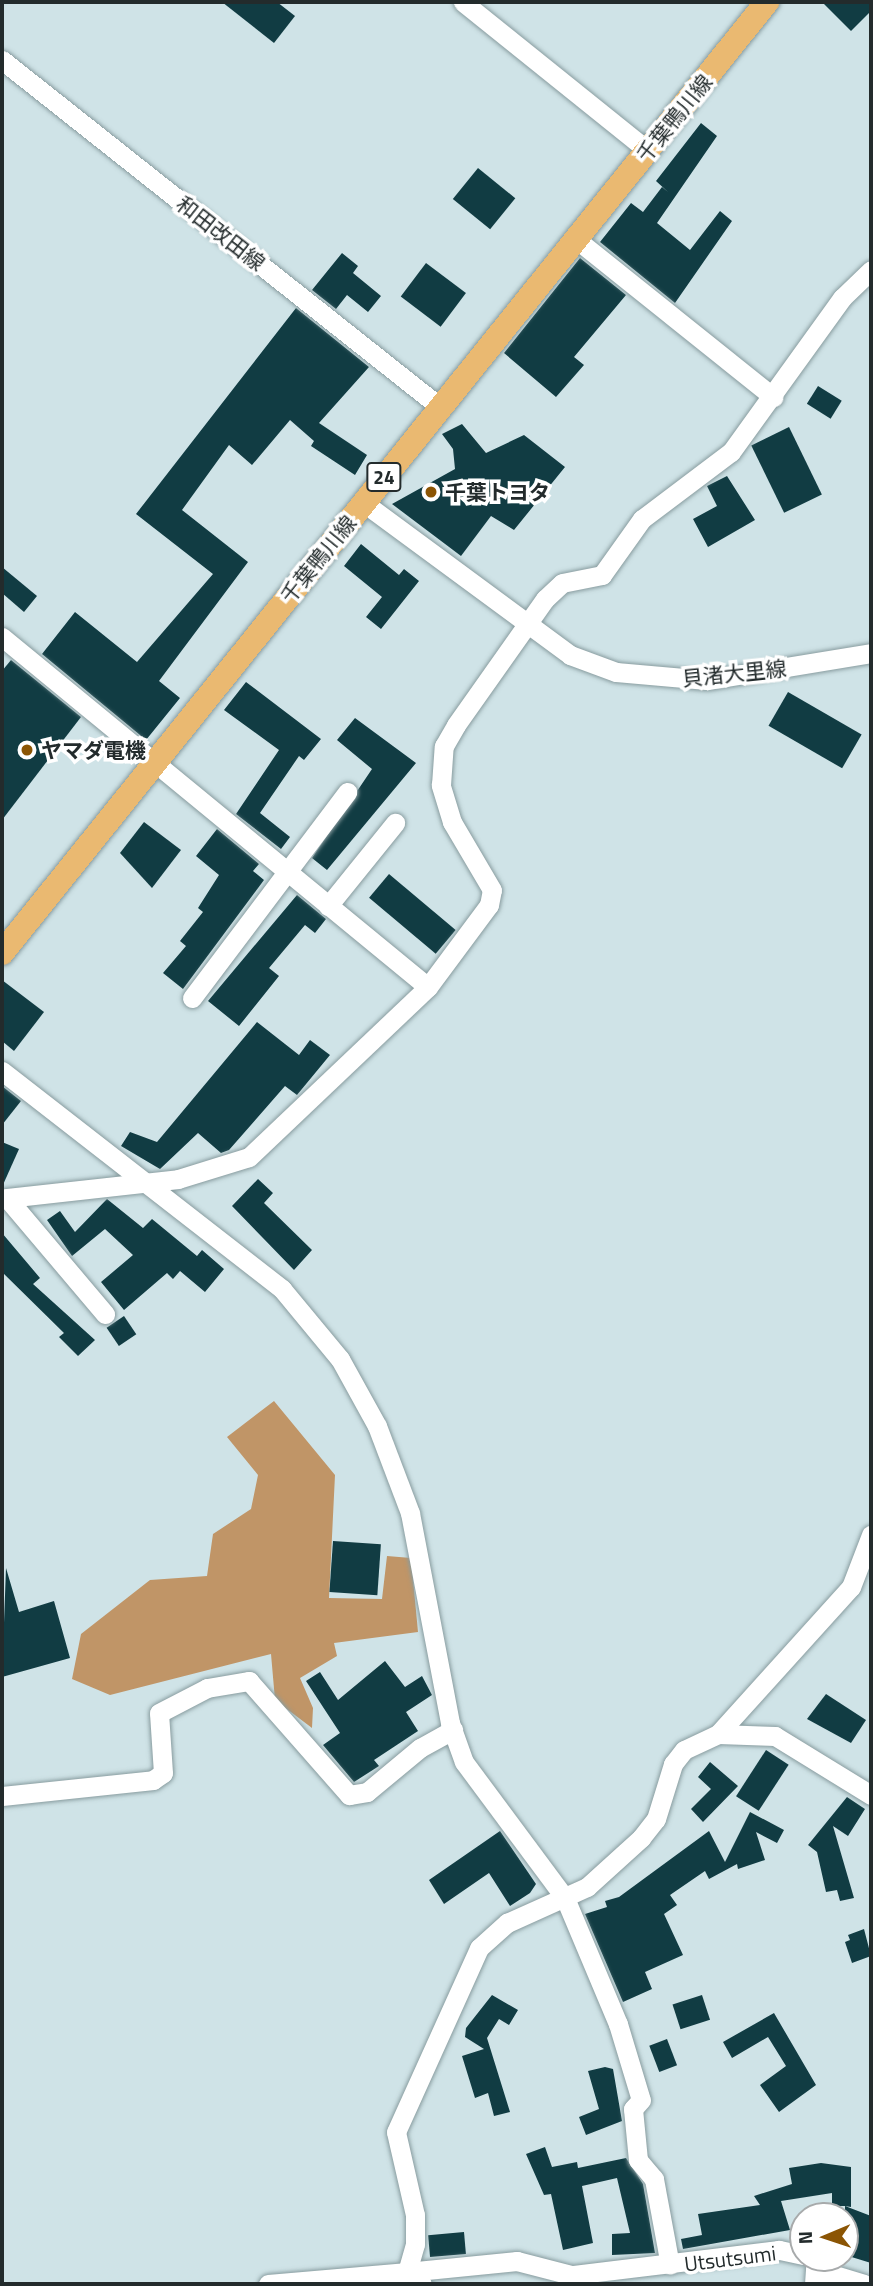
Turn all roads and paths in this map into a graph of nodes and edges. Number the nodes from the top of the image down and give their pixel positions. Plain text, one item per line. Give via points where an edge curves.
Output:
1 (463, 2) edge
2 (767, 2) edge
3 (2, 60) edge
4 (648, 150) junction
5 (576, 239) junction
6 (871, 270) edge
7 (773, 397) junction
8 (440, 407) junction
9 (364, 503) junction
10 (525, 624) junction
11 (2, 638) edge
12 (871, 653) edge
13 (154, 764) junction
14 (347, 792) dead end
15 (395, 823) dead end
16 (287, 872) junction
17 (328, 906) junction
18 (2, 953) edge
19 (428, 987) junction
20 (192, 998) dead end
21 (2, 1071) edge
22 (149, 1182) junction
23 (105, 1314) dead end
24 (871, 1535) edge
25 (453, 1730) junction
26 (718, 1734) junction
27 (871, 1795) edge
28 (2, 1796) edge
29 (565, 1898) junction
30 (789, 2256) edge
31 (670, 2265) junction
32 (825, 2272) edge
33 (415, 2278) edge
34 (268, 2284) edge
35 (864, 2284) edge

1 - 4 street
2 - 4 main road, 千葉鴨川線 / 24
3 - 8 street, 和田改田線
4 - 5 main road, 千葉鴨川線 / 24
5 - 7 street
5 - 8 main road, 千葉鴨川線 / 24
6 - 7 street via 842,298
7 - 10 street via 711,473 642,519 602,575 562,583
8 - 9 main road, 千葉鴨川線 / 24
9 - 10 street, 貝渚大里線
9 - 13 main road, 千葉鴨川線 / 24
10 - 12 street, 貝渚大里線 via 570,655 616,673 659,680 707,680
10 - 19 street via 444,746 439,766 452,822 492,890 489,905
11 - 13 street
13 - 16 street
13 - 18 main road, 千葉鴨川線 / 24
14 - 16 street
15 - 17 street
16 - 17 street
16 - 20 street
17 - 19 street
19 - 22 street via 249,1157
21 - 22 street
22 - 23 street via 7,1198
22 - 25 street via 282,1289 340,1359 371,1415 410,1513
24 - 26 street via 851,1587
25 - 28 street via 420,1748 367,1792 349,1794 249,1681 207,1688 159,1713 163,1773 153,1780
25 - 29 street via 464,1762
26 - 27 street via 775,1736
26 - 29 street via 684,1750 673,1764 656,1819 641,1838 587,1887
29 - 31 street via 618,2024 641,2100 634,2109 638,2161 654,2179
29 - 33 street via 508,1923 478,1948 401,2113 398,2154 415,2215
30 - 31 street, Utsutsumi via 779,2250
31 - 33 street, Utsutsumi via 571,2275 517,2261
32 - 35 street, Utsutsumi
33 - 34 street, Utsutsumi

